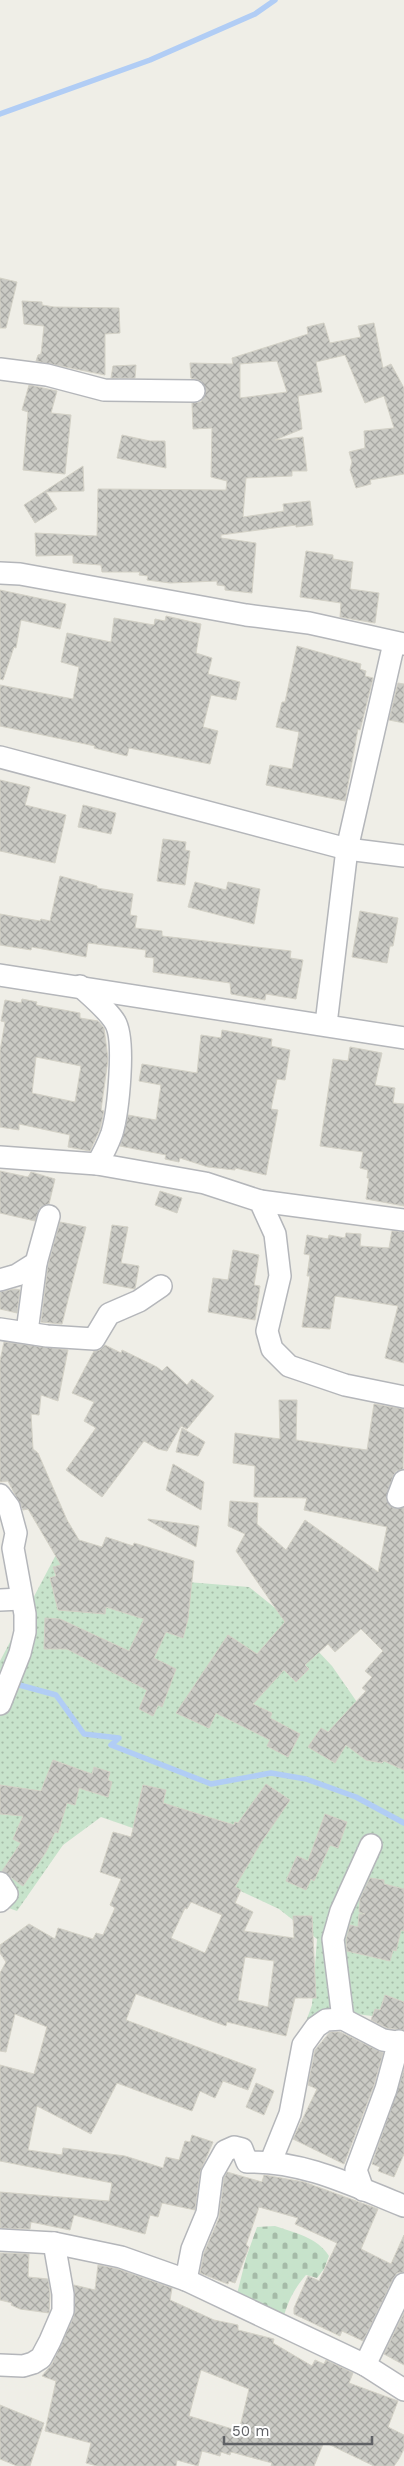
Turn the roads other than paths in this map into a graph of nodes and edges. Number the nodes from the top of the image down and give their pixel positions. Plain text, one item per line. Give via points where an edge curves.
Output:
1 (0, 370) edge
2 (194, 391) dead end
3 (0, 573) edge
4 (399, 643) edge
5 (0, 757) edge
6 (347, 850) junction
7 (404, 856) edge
8 (0, 975) edge
9 (80, 986) junction
10 (326, 1024) junction
11 (404, 1038) edge
12 (0, 1158) edge
13 (96, 1164) junction
14 (260, 1201) junction
15 (49, 1216) dead end
16 (404, 1220) edge
17 (36, 1263) junction
18 (0, 1280) edge
19 (161, 1286) dead end
20 (1, 1330) edge
21 (27, 1332) junction
22 (404, 1397) edge
23 (0, 1495) edge
24 (6, 1542) edge
25 (21, 1599) junction
26 (0, 1600) edge
27 (0, 1704) edge
28 (371, 1845) dead end
29 (0, 1883) edge
30 (0, 1901) edge
31 (343, 2019) junction
32 (402, 2042) edge
33 (271, 2161) junction
34 (363, 2190) junction
35 (404, 2206) edge
36 (0, 2240) edge
37 (54, 2243) junction
38 (186, 2280) junction
39 (404, 2284) edge
40 (0, 2365) edge
41 (365, 2365) junction
42 (404, 2390) edge

1 - 2 street via 47,375 104,390
3 - 4 street via 309,623
4 - 6 street
5 - 6 street
6 - 7 street
6 - 10 street
8 - 9 street
9 - 10 street
9 - 13 street via 116,1023 121,1043 118,1101 112,1132
10 - 11 street
12 - 13 street
13 - 14 street via 205,1183
14 - 16 street
14 - 22 street via 275,1234 280,1276 267,1331 272,1349 290,1366 344,1385
15 - 17 street
17 - 18 street via 17,1275
17 - 21 street
19 - 21 street via 139,1301 108,1314 94,1339
20 - 21 street
23 - 24 street via 9,1507 16,1532
24 - 25 street
25 - 26 street
25 - 27 street via 24,1632 20,1653
28 - 31 street via 341,1911 333,1940
29 - 30 street via 7,1894
31 - 32 street via 383,2040
31 - 33 street via 326,2020 302,2045 290,2114
32 - 34 street via 356,2170
33 - 34 street
33 - 38 street via 248,2162 242,2149 234,2146 224,2150 212,2174 208,2213 192,2249
34 - 35 street
36 - 37 street
37 - 38 street via 121,2256
37 - 40 street via 63,2311 41,2358 23,2366
38 - 41 street
39 - 41 street
41 - 42 street

